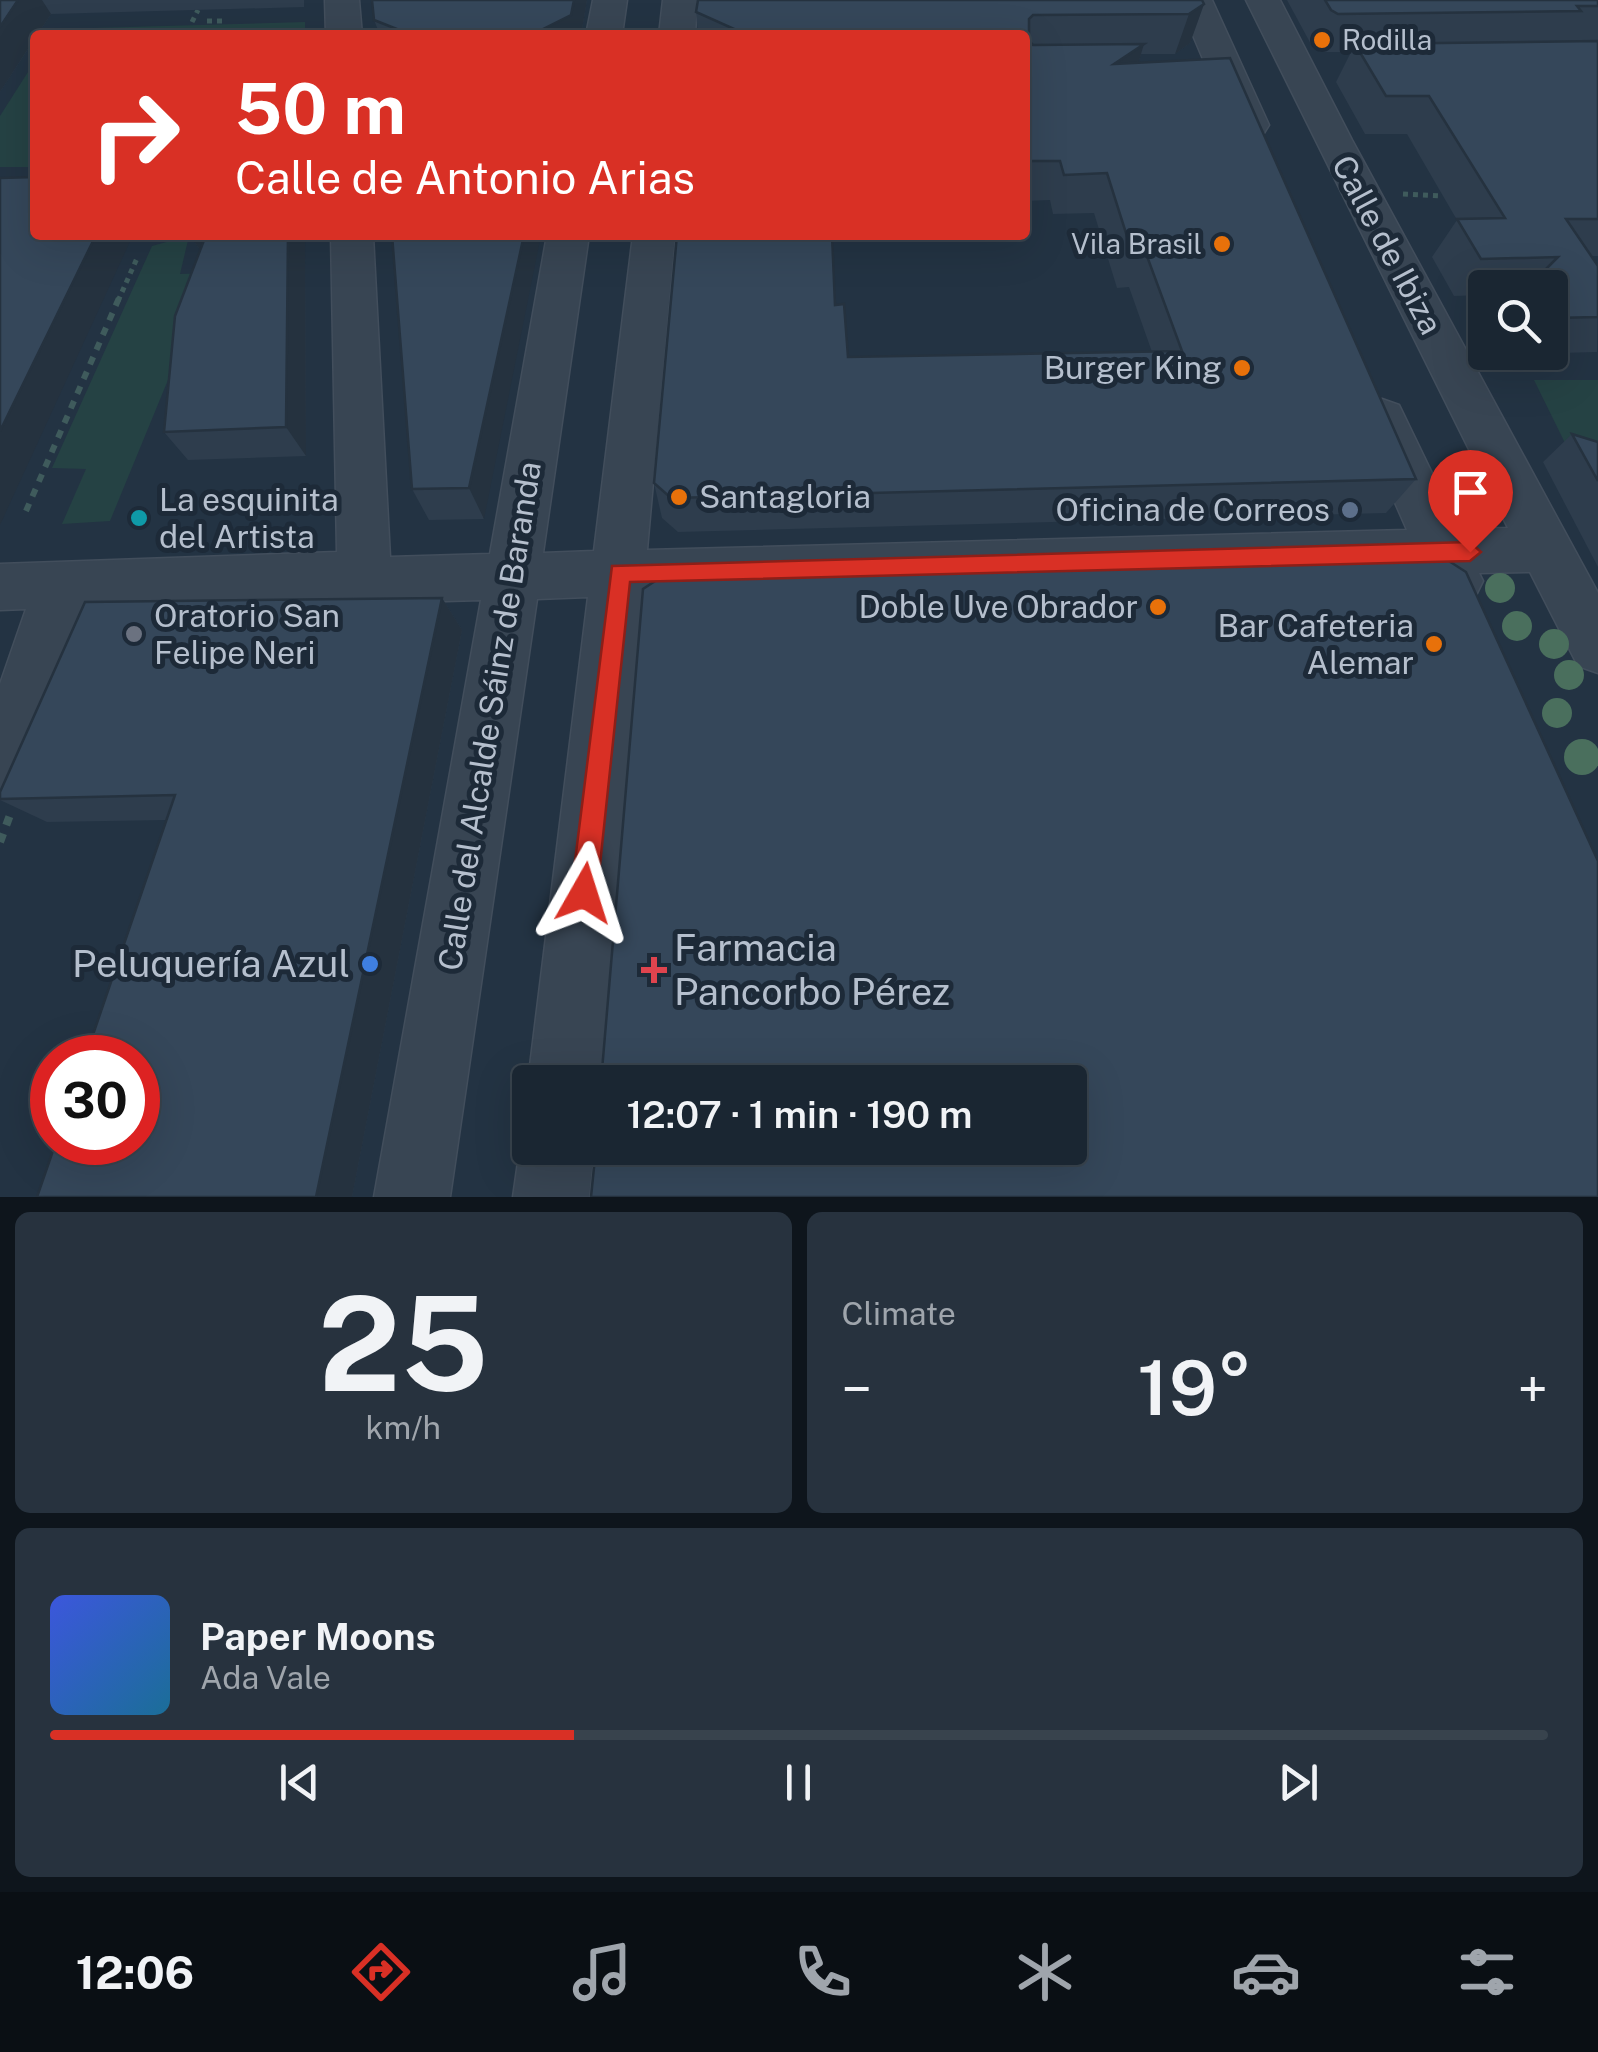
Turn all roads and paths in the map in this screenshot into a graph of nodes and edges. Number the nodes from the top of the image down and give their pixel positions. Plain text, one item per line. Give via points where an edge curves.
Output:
1 (342, 0) edge
2 (610, 0) edge
3 (680, 0) edge
4 (1194, 0) edge
5 (1264, 0) edge
6 (198, 10) dead end
7 (207, 21) dead end
8 (222, 21) dead end
9 (192, 22) dead end
10 (344, 30) edge
11 (605, 30) edge
12 (677, 30) edge
13 (1316, 67) junction
14 (1204, 68) junction
15 (1268, 166) edge
16 (1386, 193) dead end
17 (1442, 196) dead end
18 (352, 240) edge
19 (567, 240) edge
20 (653, 240) edge
21 (138, 256) dead end
22 (1364, 379) edge
23 (26, 510) dead end
24 (1545, 550) junction
25 (1442, 552) junction
26 (620, 572) junction
27 (364, 575) junction
28 (511, 576) junction
29 (61, 584) junction
30 (0, 586) edge
31 (1479, 630) edge
32 (1598, 648) edge
33 (0, 767) edge
34 (566, 1065) edge
35 (555, 1165) edge
36 (412, 1197) edge
37 (551, 1197) edge

1 - 10 street
2 - 11 street
3 - 12 street
4 - 14 street
5 - 13 street, Calle de Ibiza
6 - 9 path
7 - 8 path
13 - 14 street
13 - 24 street, Calle de Ibiza via 1332,140
14 - 15 street
16 - 17 path
18 - 27 street
19 - 28 street, Calle del Alcalde Sáinz de Baranda
20 - 26 street
21 - 23 path
22 - 25 street
24 - 25 street
24 - 32 street, Calle de Ibiza
25 - 26 street
25 - 31 street
26 - 28 street
26 - 34 street
27 - 28 street
27 - 29 street
28 - 36 street, Calle del Alcalde Sáinz de Baranda
29 - 30 street
29 - 33 street
35 - 37 street

